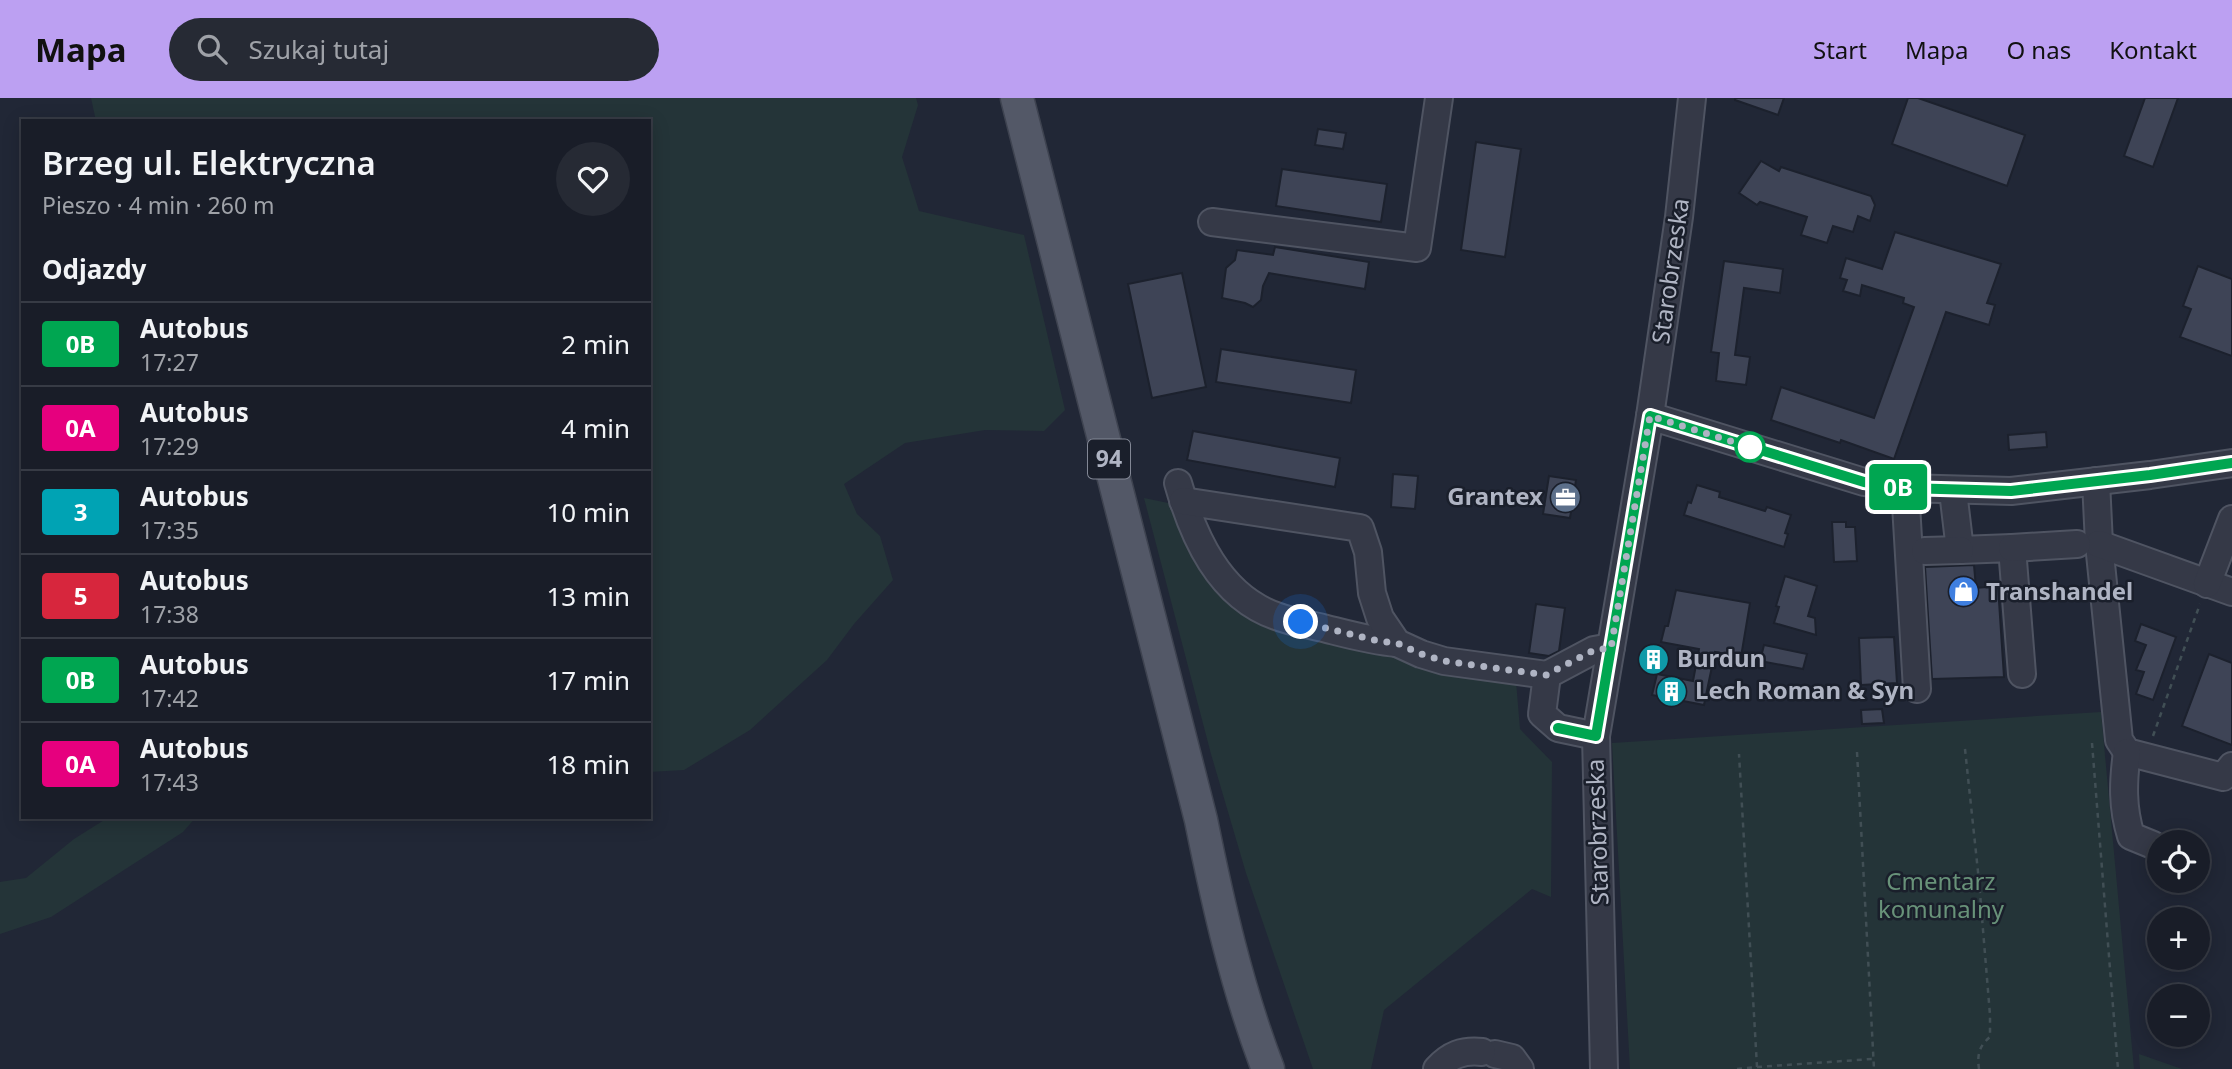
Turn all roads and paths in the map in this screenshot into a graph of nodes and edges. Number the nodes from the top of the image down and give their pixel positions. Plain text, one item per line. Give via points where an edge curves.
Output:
1 (1017, 98) edge
2 (1439, 98) edge
3 (1692, 98) edge
4 (1212, 222) dead end
5 (1650, 416) junction
6 (2232, 463) edge
7 (2096, 481) junction
8 (1905, 488) junction
9 (1952, 491) junction
10 (2229, 534) edge
11 (2088, 544) junction
12 (2012, 548) junction
13 (1960, 550) junction
14 (1925, 551) dead end
15 (2220, 588) edge
16 (1397, 643) junction
17 (1611, 648) junction
18 (2022, 674) dead end
19 (1546, 675) junction
20 (1917, 689) dead end
21 (1596, 736) junction
22 (2092, 743) dead end
23 (1965, 749) dead end
24 (1857, 752) dead end
25 (1739, 754) dead end
26 (2136, 754) junction
27 (2232, 766) edge
28 (1201, 820) junction
29 (2147, 843) edge
30 (1873, 1058) junction
31 (1757, 1067) junction
32 (1268, 1069) edge
33 (1290, 1069) edge
34 (1437, 1069) edge
35 (1520, 1069) edge
36 (1604, 1069) edge
37 (1737, 1069) edge
38 (1874, 1069) edge
39 (1979, 1069) edge
40 (2118, 1069) edge

1 - 28 main road, 94
2 - 4 street via 1417,248
3 - 5 street, Starobrzeska
5 - 8 street via 1864,482
5 - 17 street, Starobrzeska
6 - 7 street
7 - 9 street via 2011,491
7 - 11 street
8 - 9 street
8 - 20 street
9 - 13 street
10 - 15 street
11 - 12 street
11 - 15 street
11 - 26 street via 2119,740
12 - 13 street
12 - 18 street
13 - 14 street
15 - 26 path
16 - 16 street via 1276,616 1253,606 1210,562 1195,535 1181,492 1360,528 1380,618
16 - 19 street via 1444,661
17 - 19 street via 1594,650
17 - 21 street, Starobrzeska
19 - 21 street via 1542,715 1558,728
21 - 36 street, Starobrzeska
22 - 40 path
23 - 39 path via 1990,1015 1990,1037 1981,1045
24 - 30 path
25 - 31 path
26 - 27 street via 2223,777
26 - 29 street via 2123,789 2125,817 2131,836
28 - 32 main road, 94 via 1219,909
28 - 33 main road, 94
30 - 31 path
30 - 38 path
31 - 37 path
34 - 35 street via 1449,1056 1473,1051 1511,1058

